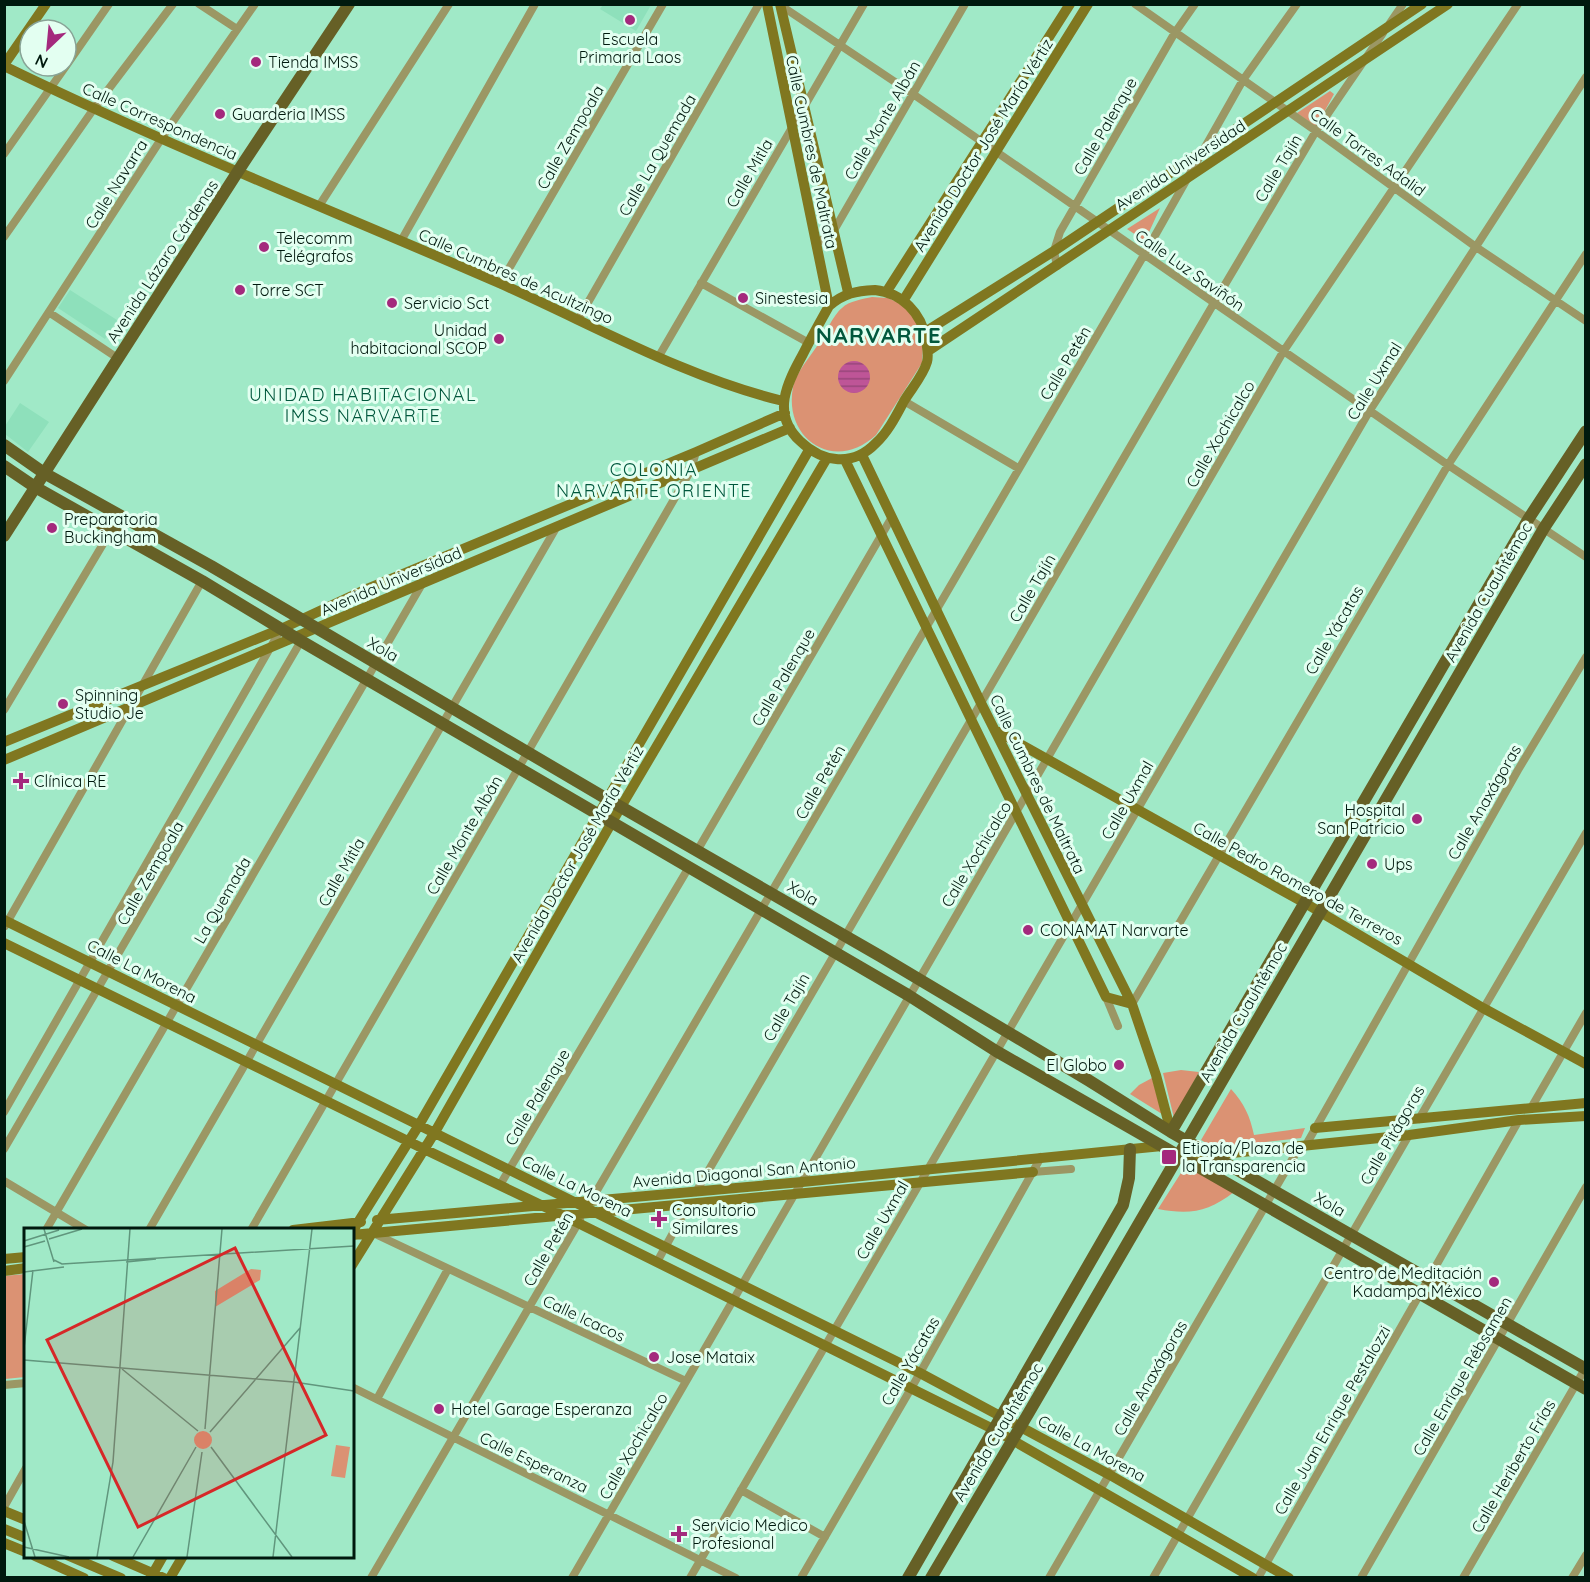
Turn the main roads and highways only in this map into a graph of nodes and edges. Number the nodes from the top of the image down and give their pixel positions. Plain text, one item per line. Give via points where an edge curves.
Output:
1 (46, 4) edge
2 (349, 4) edge
3 (766, 4) edge
4 (1070, 4) edge
5 (1088, 4) edge
6 (1422, 4) edge
7 (1448, 4) edge
8 (780, 5) edge
9 (4, 66) edge
10 (238, 172) junction
11 (887, 291) junction
12 (848, 292) junction
13 (903, 301) junction
14 (829, 306) junction
15 (925, 332) junction
16 (928, 351) junction
17 (783, 401) junction
18 (785, 413) junction
19 (790, 428) junction
20 (1586, 431) edge
21 (4, 445) edge
22 (809, 450) junction
23 (862, 455) junction
24 (827, 458) junction
25 (845, 460) junction
26 (1586, 464) edge
27 (4, 466) edge
28 (44, 473) junction
29 (35, 487) junction
30 (604, 490) junction
31 (609, 505) junction
32 (6, 532) edge
33 (369, 588) junction
34 (376, 603) junction
35 (300, 619) junction
36 (281, 629) junction
37 (317, 629) junction
38 (298, 640) junction
39 (995, 730) junction
40 (4, 742) edge
41 (4, 760) edge
42 (608, 800) junction
43 (621, 807) junction
44 (599, 814) junction
45 (612, 822) junction
46 (1304, 903) junction
47 (1320, 912) junction
48 (5, 922) edge
49 (4, 943) edge
50 (1132, 1004) junction
51 (1586, 1064) edge
52 (1586, 1103) edge
53 (1586, 1116) edge
54 (1419, 1119) junction
55 (419, 1125) junction
56 (1315, 1128) road end
57 (435, 1132) junction
58 (1171, 1132) junction
59 (1409, 1135) junction
60 (1187, 1141) junction
61 (408, 1142) junction
62 (1162, 1146) junction
63 (424, 1149) junction
64 (1130, 1149) junction
65 (1179, 1155) junction
66 (1212, 1155) junction
67 (1033, 1172) road end
68 (575, 1203) junction
69 (542, 1206) junction
70 (587, 1212) junction
71 (564, 1216) junction
72 (380, 1220) junction
73 (354, 1230) edge
74 (371, 1233) junction
75 (24, 1257) edge
76 (4, 1259) edge
77 (354, 1262) edge
78 (24, 1269) edge
79 (4, 1271) edge
80 (1585, 1368) edge
81 (1581, 1386) edge
82 (1002, 1415) junction
83 (1021, 1426) junction
84 (993, 1429) junction
85 (1013, 1440) junction
86 (4, 1509) edge
87 (24, 1519) edge
88 (4, 1529) edge
89 (24, 1537) edge
90 (4, 1544) edge
91 (24, 1551) edge
92 (37, 1558) edge
93 (71, 1558) edge
94 (116, 1558) edge
95 (162, 1558) edge
96 (182, 1558) edge
97 (65, 1574) edge
98 (152, 1575) edge
99 (84, 1578) edge
100 (121, 1578) edge
101 (165, 1578) edge
102 (171, 1578) edge
103 (908, 1578) edge
104 (931, 1578) edge
105 (1253, 1578) edge
106 (1289, 1578) edge

1 - 9 main road
2 - 10 main road, Avenida Lázaro Cárdenas
3 - 14 main road, Calle Cumbres de Maltrata
4 - 11 main road, Avenida Doctor José María Vértiz
5 - 13 main road, Avenida Doctor José María Vértiz
6 - 15 main road, Avenida Universidad via 1054,251
7 - 16 main road, Avenida Universidad
8 - 12 main road, Calle Cumbres de Maltrata
9 - 10 main road, Calle Correspondencia
10 - 17 main road, Calle Cumbres de Acultzingo via 658,356 748,392
10 - 28 main road, Avenida Lázaro Cárdenas
11 - 12 main road
11 - 13 main road
12 - 14 main road
13 - 15 main road via 920,318
14 - 17 main road via 788,381
15 - 16 main road
16 - 23 main road via 927,364 884,434
17 - 18 main road
18 - 19 main road
18 - 30 main road, Avenida Universidad
19 - 22 main road
19 - 31 main road, Avenida Universidad
20 - 46 main road, Avenida Cuauhtémoc via 1529,518
21 - 28 main road, Xola
22 - 24 main road
22 - 42 main road, Avenida Doctor José María Vértiz
23 - 25 main road
23 - 39 main road, Calle Cumbres de Maltrata
24 - 25 main road
24 - 43 main road, Avenida Doctor José María Vértiz
25 - 50 main road, Calle Cumbres de Maltrata via 1106,997
26 - 47 main road, Avenida Cuauhtémoc via 1544,528
27 - 29 main road, Xola
28 - 29 main road, Avenida Lázaro Cárdenas
28 - 35 main road, Xola
29 - 32 main road, Avenida Lázaro Cárdenas
29 - 36 main road, Xola
30 - 31 main road
30 - 33 main road, Avenida Universidad
31 - 34 main road, Avenida Universidad
33 - 34 main road
33 - 35 main road, Avenida Universidad
34 - 37 main road, Avenida Universidad
35 - 36 main road, Avenida Universidad
35 - 37 main road, Xola
36 - 38 main road, Xola
36 - 40 main road, Avenida Universidad
37 - 38 main road, Avenida Universidad
37 - 42 main road, Xola
38 - 41 main road, Avenida Universidad via 272,647
38 - 44 main road, Xola
39 - 46 main road, Calle Pedro Romero de Terreros
39 - 50 main road, Calle Cumbres de Maltrata
42 - 43 main road, Xola
42 - 44 main road, Avenida Doctor José María Vértiz
43 - 45 main road, Avenida Doctor José María Vértiz
43 - 58 main road, Xola via 918,979
44 - 45 main road, Xola
44 - 55 main road, Avenida Doctor José María Vértiz
45 - 57 main road, Avenida Doctor José María Vértiz
45 - 62 main road, Xola
46 - 47 main road, Calle Pedro Romero de Terreros
46 - 58 main road, Avenida Cuauhtémoc
47 - 51 main road, Calle Pedro Romero de Terreros
47 - 60 main road, Avenida Cuauhtémoc
48 - 55 main road, Calle La Morena
49 - 61 main road, Calle La Morena
50 - 58 main road, Calle Cumbres de Maltrata
52 - 54 main road
53 - 59 main road via 1519,1120
54 - 56 main road
54 - 59 main road, Calle Pitágoras
55 - 57 main road, Calle La Morena
55 - 61 main road, Avenida Doctor José María Vértiz
57 - 63 main road, Avenida Doctor José María Vértiz
57 - 68 main road, Calle La Morena
58 - 60 main road, Xola
59 - 66 main road
60 - 65 main road, Avenida Cuauhtémoc
60 - 66 main road, Xola
61 - 63 main road, Calle La Morena
61 - 73 main road, Avenida Doctor José María Vértiz
62 - 64 main road, Avenida Diagonal San Antonio
62 - 65 main road, Xola
63 - 69 main road, Calle La Morena
63 - 72 main road, Avenida Doctor José María Vértiz
64 - 70 main road, Avenida Diagonal San Antonio via 696,1192
64 - 82 main road, Avenida Cuauhtémoc via 1123,1205
65 - 66 main road
65 - 81 main road, Xola
65 - 83 main road, Avenida Cuauhtémoc
66 - 80 main road, Xola
67 - 70 main road, Avenida Diagonal San Antonio
68 - 69 main road, Avenida Diagonal San Antonio
68 - 70 main road, Avenida Diagonal San Antonio
69 - 71 main road, Calle La Morena
69 - 72 main road, Avenida Diagonal San Antonio
70 - 71 main road, Avenida Diagonal San Antonio
70 - 82 main road, Calle La Morena
70 - 84 main road, Calle La Morena via 657,1262
71 - 74 main road, Avenida Diagonal San Antonio
72 - 73 main road, Avenida Diagonal San Antonio
72 - 74 main road, Avenida Doctor José María Vértiz
73 - 74 main road, Avenida Diagonal San Antonio
74 - 77 main road, Avenida Doctor José María Vértiz
75 - 76 main road
78 - 79 main road
82 - 83 main road, Calle La Morena
82 - 84 main road, Avenida Cuauhtémoc
83 - 85 main road, Avenida Cuauhtémoc
83 - 106 main road, Calle La Morena
84 - 85 main road, Calle La Morena
84 - 103 main road, Avenida Cuauhtémoc
85 - 104 main road, Avenida Cuauhtémoc
85 - 105 main road, Calle La Morena
86 - 87 main road
88 - 89 main road
90 - 91 main road
92 - 97 main road
93 - 100 main road
94 - 98 main road
95 - 98 main road
96 - 102 main road
97 - 99 main road
98 - 101 main road

